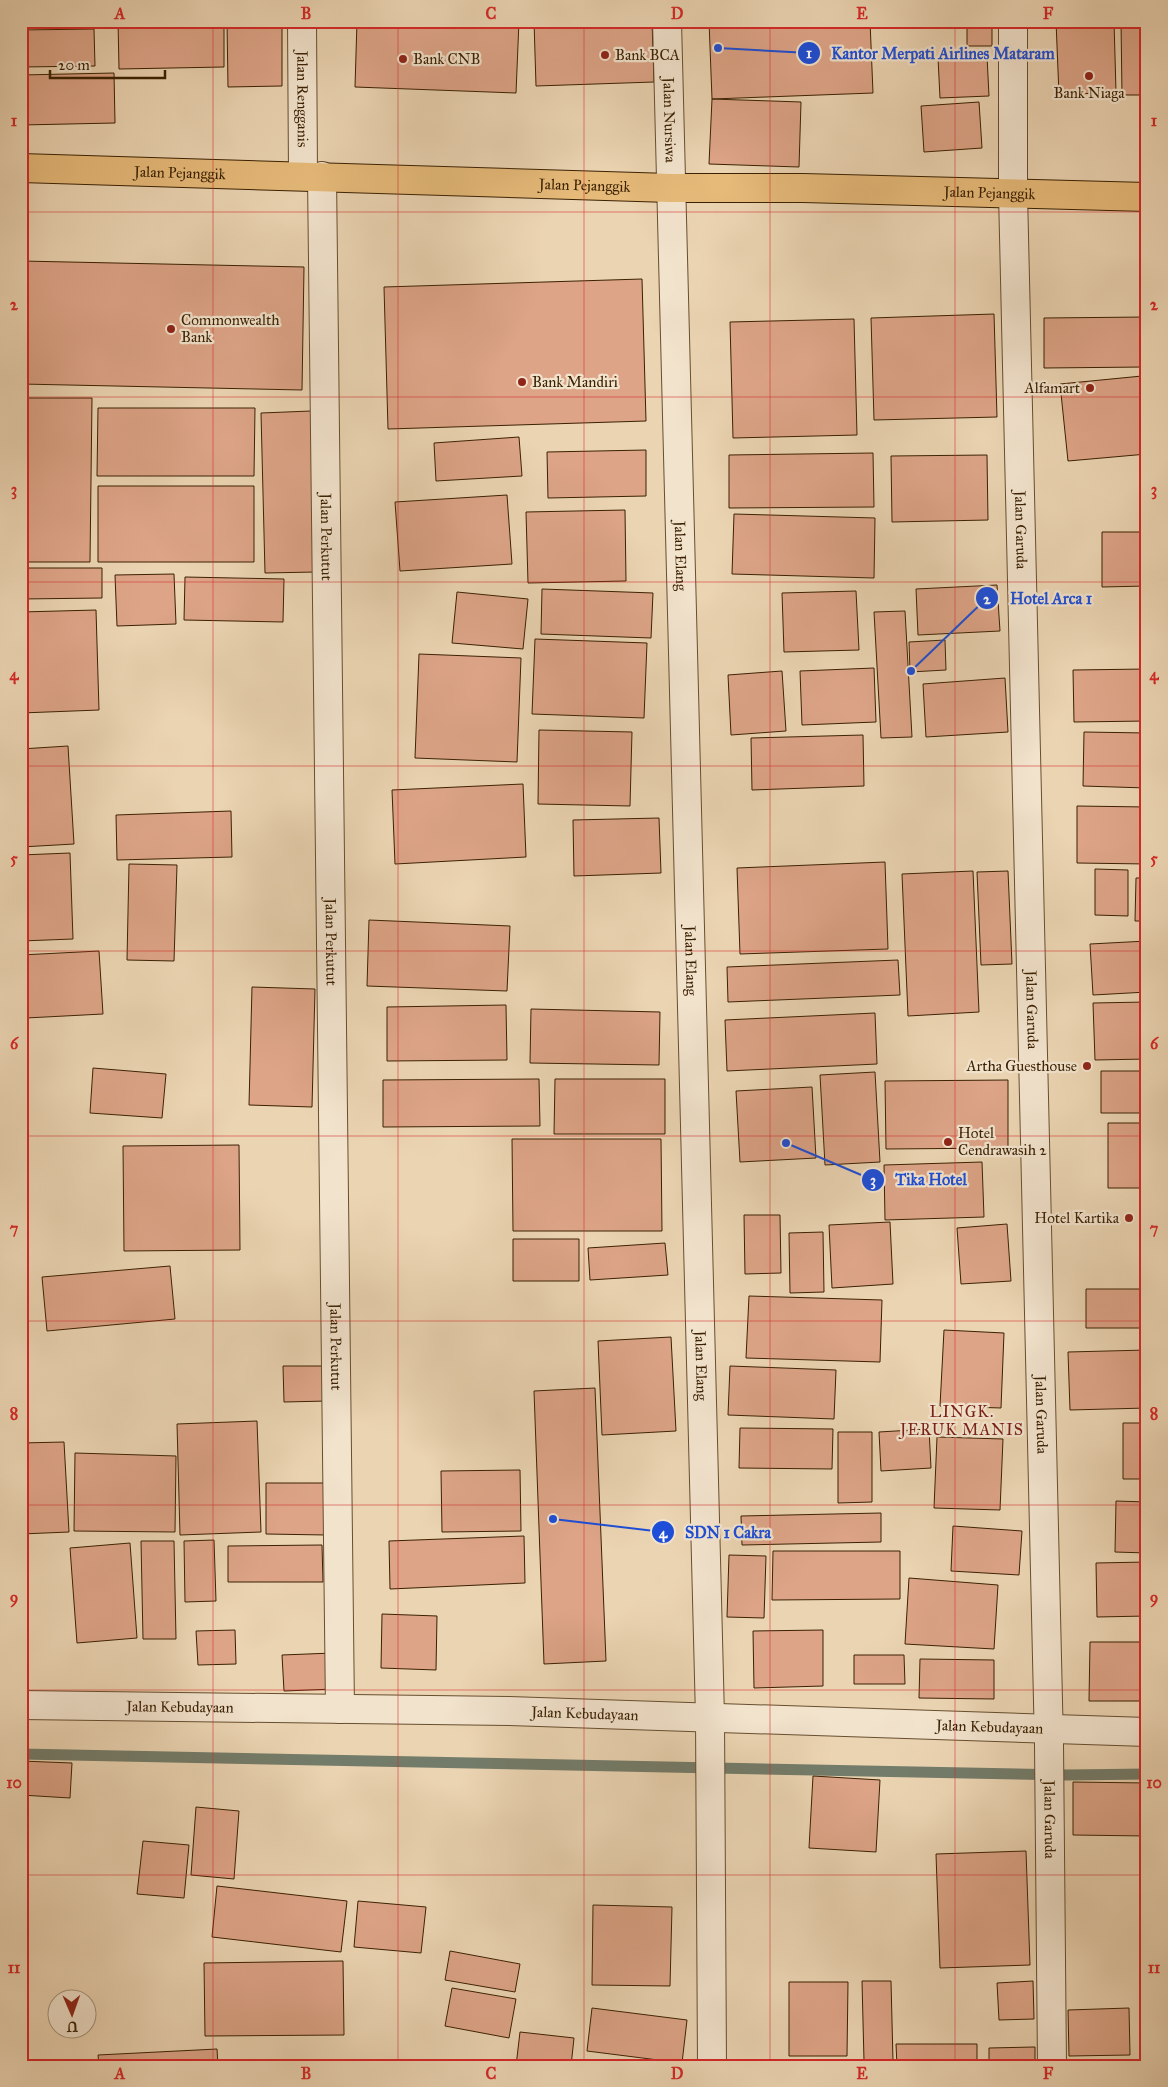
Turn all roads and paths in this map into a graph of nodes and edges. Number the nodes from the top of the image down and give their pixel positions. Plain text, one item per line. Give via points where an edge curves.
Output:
1 (302, 21) edge
2 (667, 21) edge
3 (1013, 21) edge
4 (21, 168) edge
5 (312, 176) junction
6 (670, 188) junction
7 (1013, 192) junction
8 (1147, 197) edge
9 (21, 1704) edge
10 (340, 1709) junction
11 (710, 1725) junction
12 (1147, 1732) edge
13 (1048, 1736) junction
14 (712, 2066) edge
15 (1052, 2066) edge

1 - 5 street, Jalan Rengganis
2 - 6 street, Jalan Nursiwa
3 - 7 street, Jalan Garuda
4 - 5 main road, Jalan Pejanggik
5 - 6 main road, Jalan Pejanggik
5 - 10 street, Jalan Perkutut
6 - 7 main road, Jalan Pejanggik
6 - 11 street, Jalan Elang
7 - 8 main road, Jalan Pejanggik
7 - 13 street, Jalan Garuda
9 - 10 street, Jalan Kebudayaan
10 - 11 street, Jalan Kebudayaan
11 - 13 street, Jalan Kebudayaan via 976,1727
11 - 14 street, Jalan Elang
12 - 13 street, Jalan Kebudayaan
13 - 15 street, Jalan Garuda

